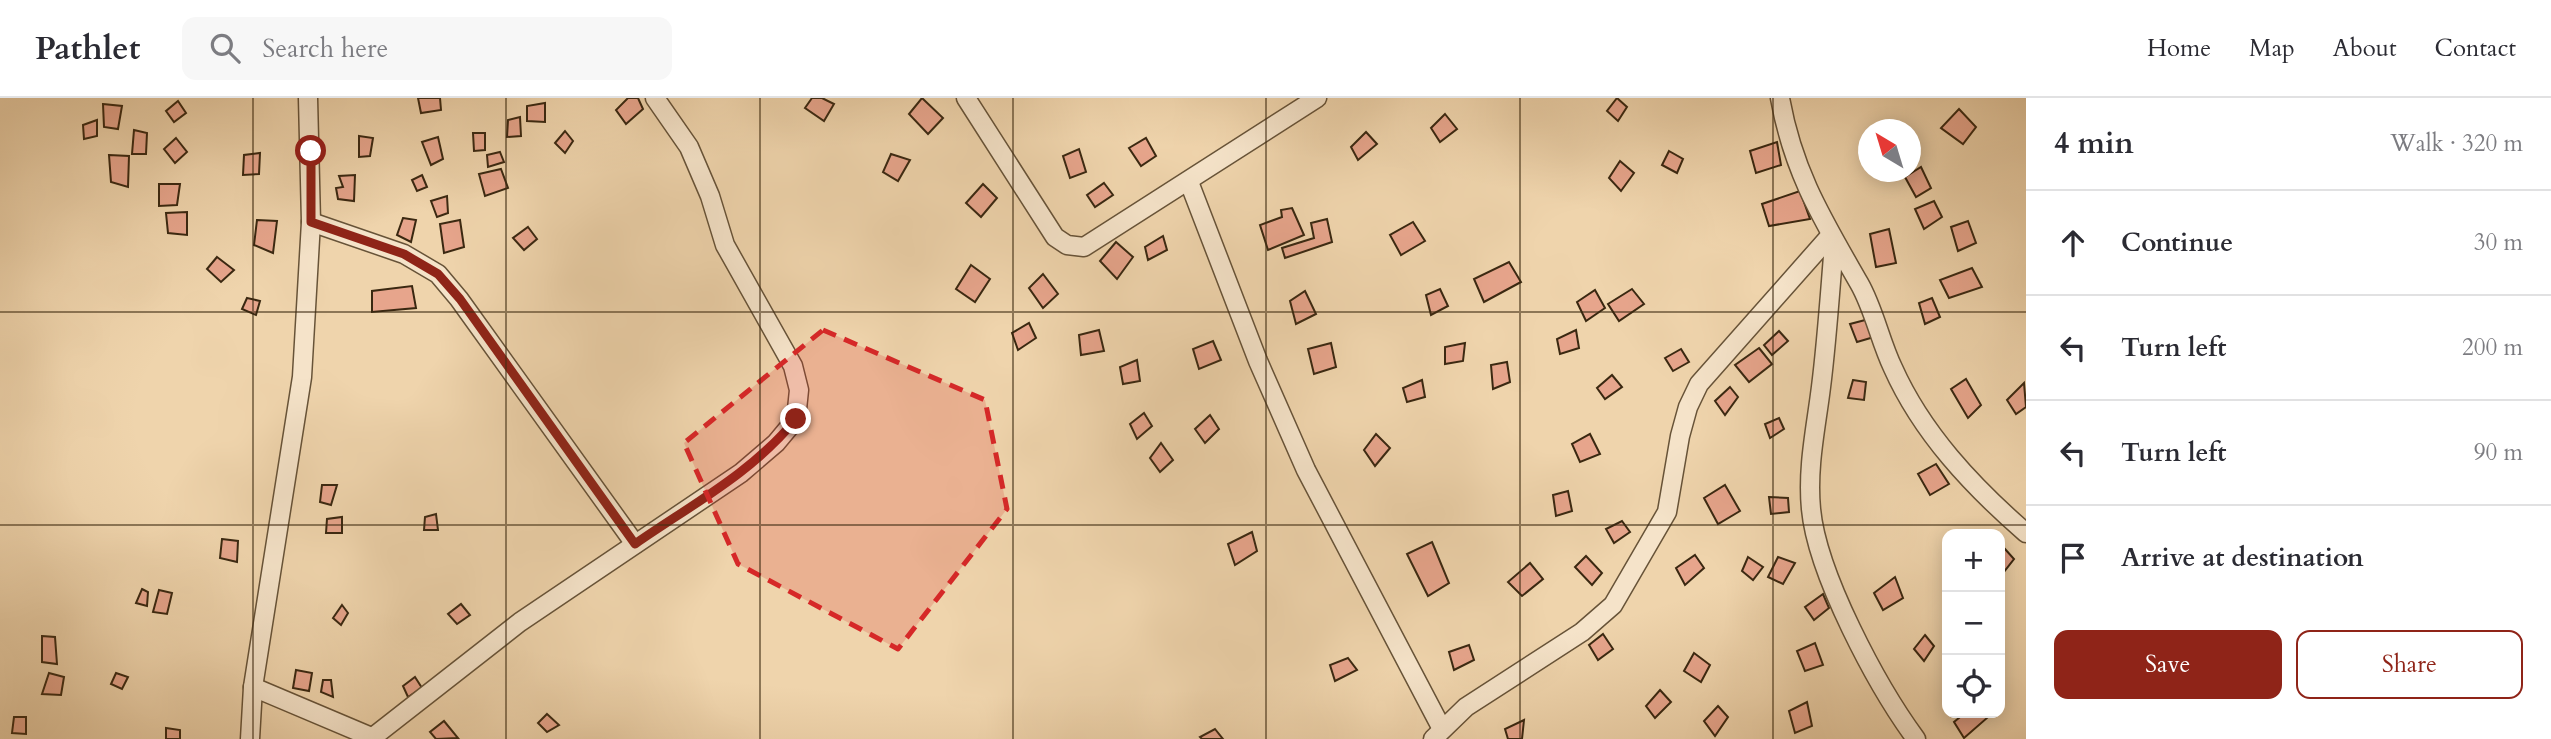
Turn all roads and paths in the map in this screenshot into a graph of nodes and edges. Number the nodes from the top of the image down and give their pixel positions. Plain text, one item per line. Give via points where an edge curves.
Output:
1 (308, 98) edge
2 (655, 98) edge
3 (966, 98) edge
4 (1317, 98) edge
5 (1780, 98) edge
6 (1189, 182) junction
7 (311, 222) junction
8 (1832, 240) junction
9 (2026, 533) edge
10 (635, 544) junction
11 (253, 687) junction
12 (1437, 734) edge
13 (374, 738) edge
14 (250, 739) edge
15 (1916, 739) edge

1 - 7 street
2 - 10 street via 689,147 725,245 793,366 799,390 796,419 776,443 741,473
3 - 6 street via 1055,237 1067,245 1084,247
4 - 6 street
5 - 8 street via 1787,139
6 - 12 street via 1306,470
7 - 10 street via 404,254 438,274
7 - 11 street via 302,377
8 - 9 street via 1860,286 1893,369 1925,427 1987,499
8 - 12 street via 1699,384 1680,436 1668,512 1613,605 1582,632 1465,707
8 - 15 street via 1822,386 1810,456 1811,509 1819,552 1846,617
10 - 13 street via 520,622
11 - 13 street
11 - 14 street

